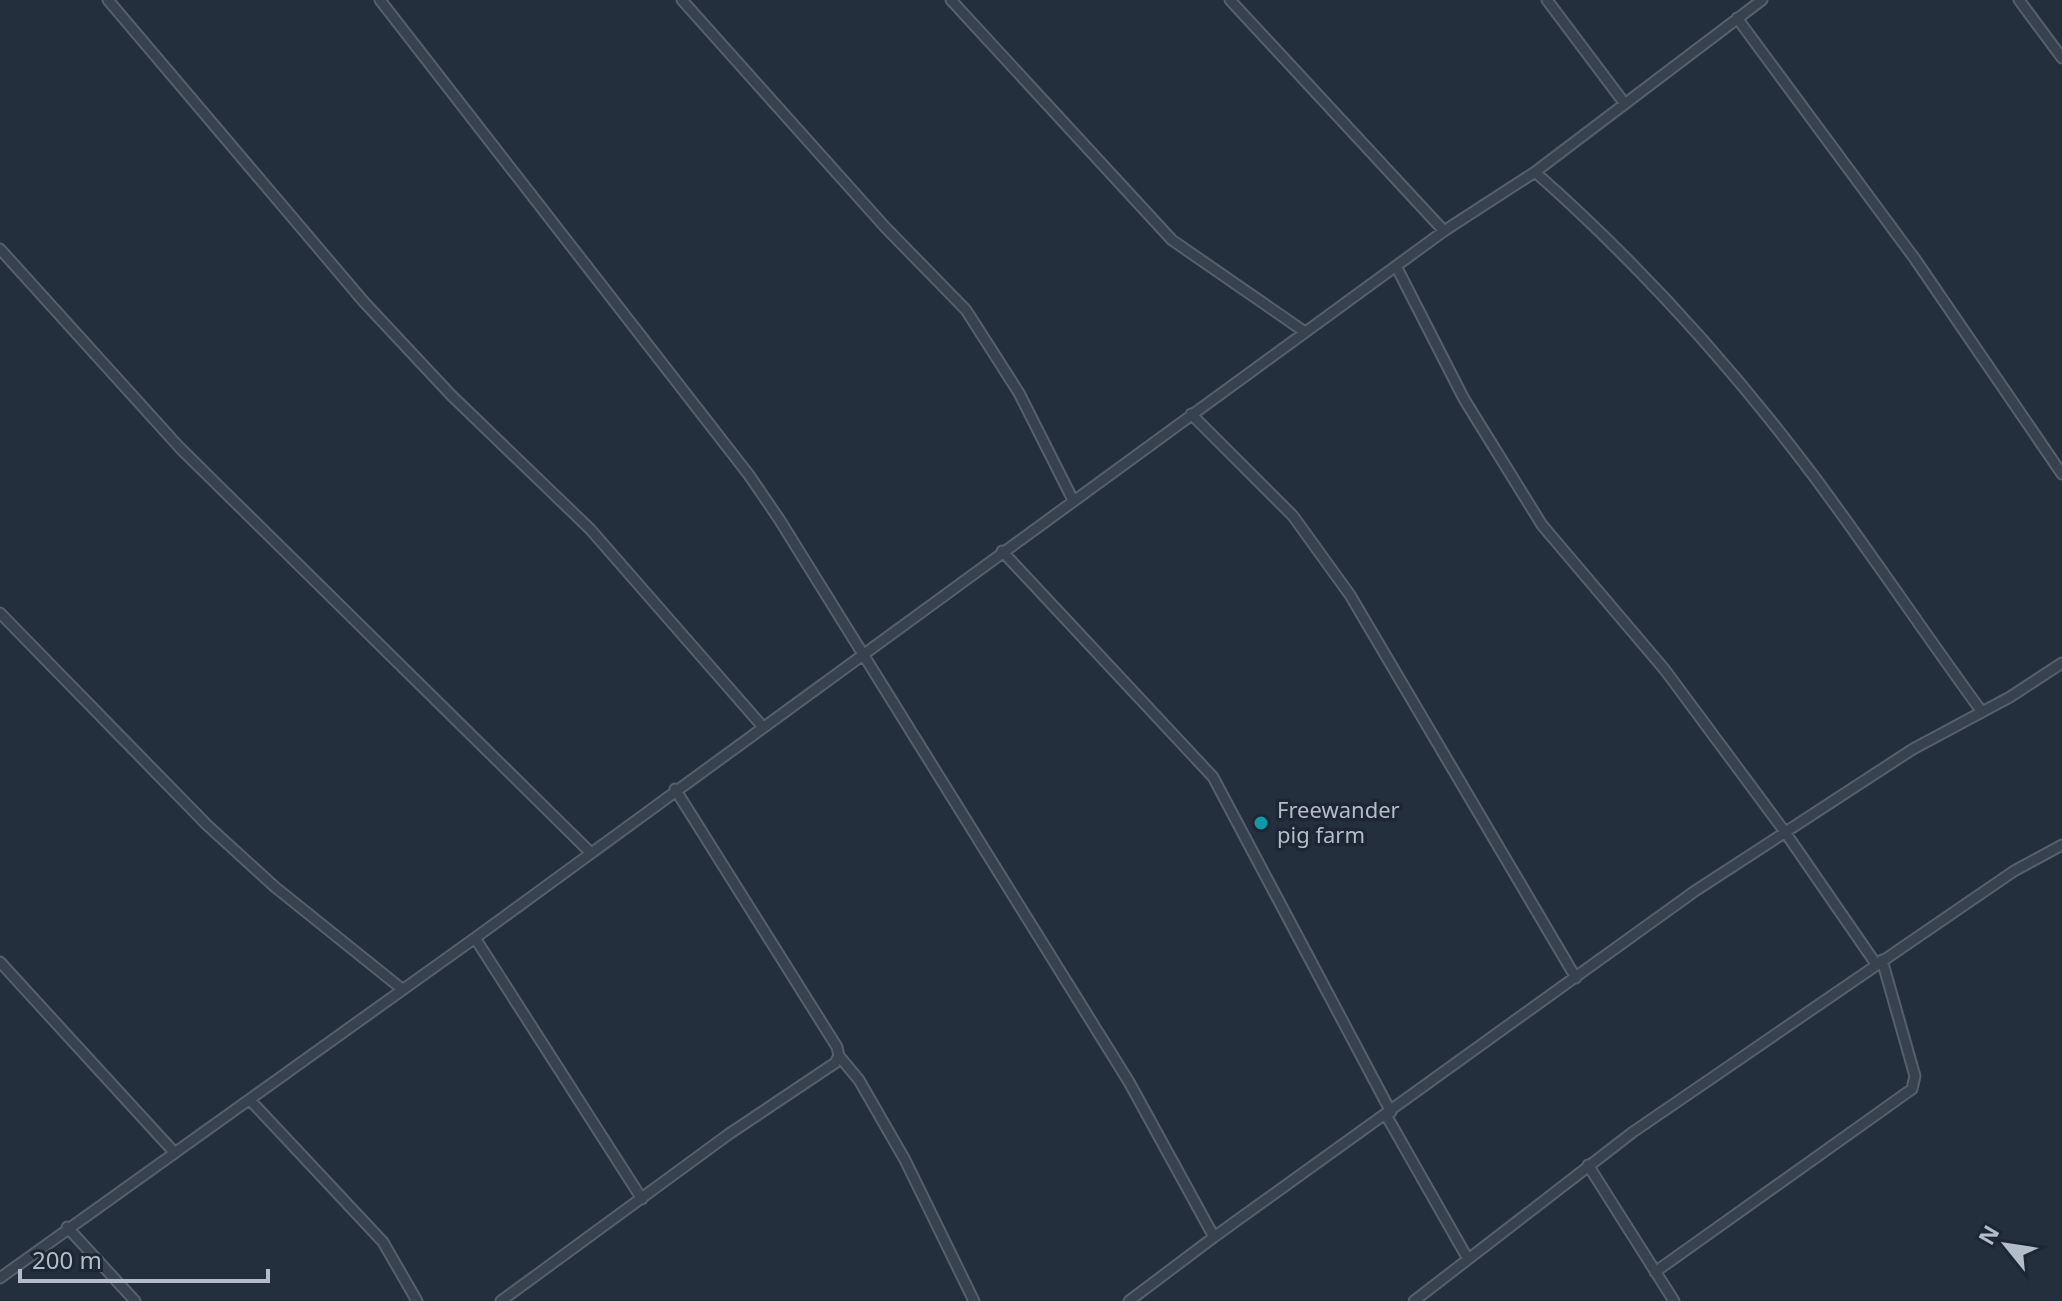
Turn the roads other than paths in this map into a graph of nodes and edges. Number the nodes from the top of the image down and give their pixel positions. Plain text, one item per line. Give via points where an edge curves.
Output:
1 (108, 0) edge
2 (380, 0) edge
3 (682, 0) edge
4 (951, 0) edge
5 (1230, 0) edge
6 (1547, 0) edge
7 (1762, 0) edge
8 (2019, 0) edge
9 (1737, 18) junction
10 (2062, 58) edge
11 (1625, 104) junction
12 (1535, 172) junction
13 (1444, 231) junction
14 (0, 249) edge
15 (1396, 266) junction
16 (1305, 332) junction
17 (1191, 414) junction
18 (2062, 474) edge
19 (1073, 500) junction
20 (1002, 551) junction
21 (0, 613) edge
22 (861, 654) junction
23 (2062, 663) edge
24 (1982, 712) junction
25 (763, 727) junction
26 (675, 789) junction
27 (1785, 832) junction
28 (2062, 845) edge
29 (590, 852) junction
30 (475, 938) junction
31 (0, 962) edge
32 (1879, 962) junction
33 (1576, 978) junction
34 (402, 989) junction
35 (839, 1056) junction
36 (250, 1100) junction
37 (1389, 1113) junction
38 (174, 1152) junction
39 (1588, 1165) junction
40 (642, 1199) junction
41 (67, 1227) junction
42 (1214, 1237) junction
43 (1468, 1259) junction
44 (1655, 1272) junction
45 (0, 1278) edge
46 (135, 1301) edge
47 (417, 1301) edge
48 (501, 1301) edge
49 (974, 1301) edge
50 (1129, 1301) edge
51 (1414, 1301) edge
52 (1674, 1301) edge

1 - 25 street via 337,272 451,395 590,529
2 - 22 street via 749,475
3 - 19 street via 966,310 1019,393
4 - 16 street via 1172,240
5 - 13 street
6 - 11 street
7 - 9 street
8 - 10 street
9 - 11 street
9 - 18 street via 1908,248
11 - 12 street
12 - 13 street
12 - 24 street via 1609,242 1759,407
13 - 15 street
14 - 29 street via 180,448
15 - 16 street
15 - 27 street via 1464,399 1542,525 1665,670
16 - 17 street
17 - 19 street
17 - 33 street via 1293,516 1350,595
19 - 20 street
20 - 22 street
20 - 37 street via 1213,777
21 - 34 street via 207,825
22 - 25 street
22 - 42 street via 1129,1082
23 - 24 street
24 - 27 street via 1913,749
25 - 26 street
26 - 29 street
26 - 35 street
27 - 32 street
27 - 33 street
28 - 32 street
29 - 30 street
30 - 34 street
30 - 40 street
31 - 38 street
32 - 39 street
32 - 44 street via 1915,1076 1912,1089
33 - 37 street
34 - 36 street
35 - 40 street
35 - 49 street via 859,1080 905,1160
36 - 38 street
36 - 47 street via 383,1242
37 - 42 street
37 - 43 street
38 - 41 street
39 - 43 street
39 - 44 street
40 - 48 street
41 - 45 street
41 - 46 street
42 - 50 street
43 - 51 street
44 - 52 street

